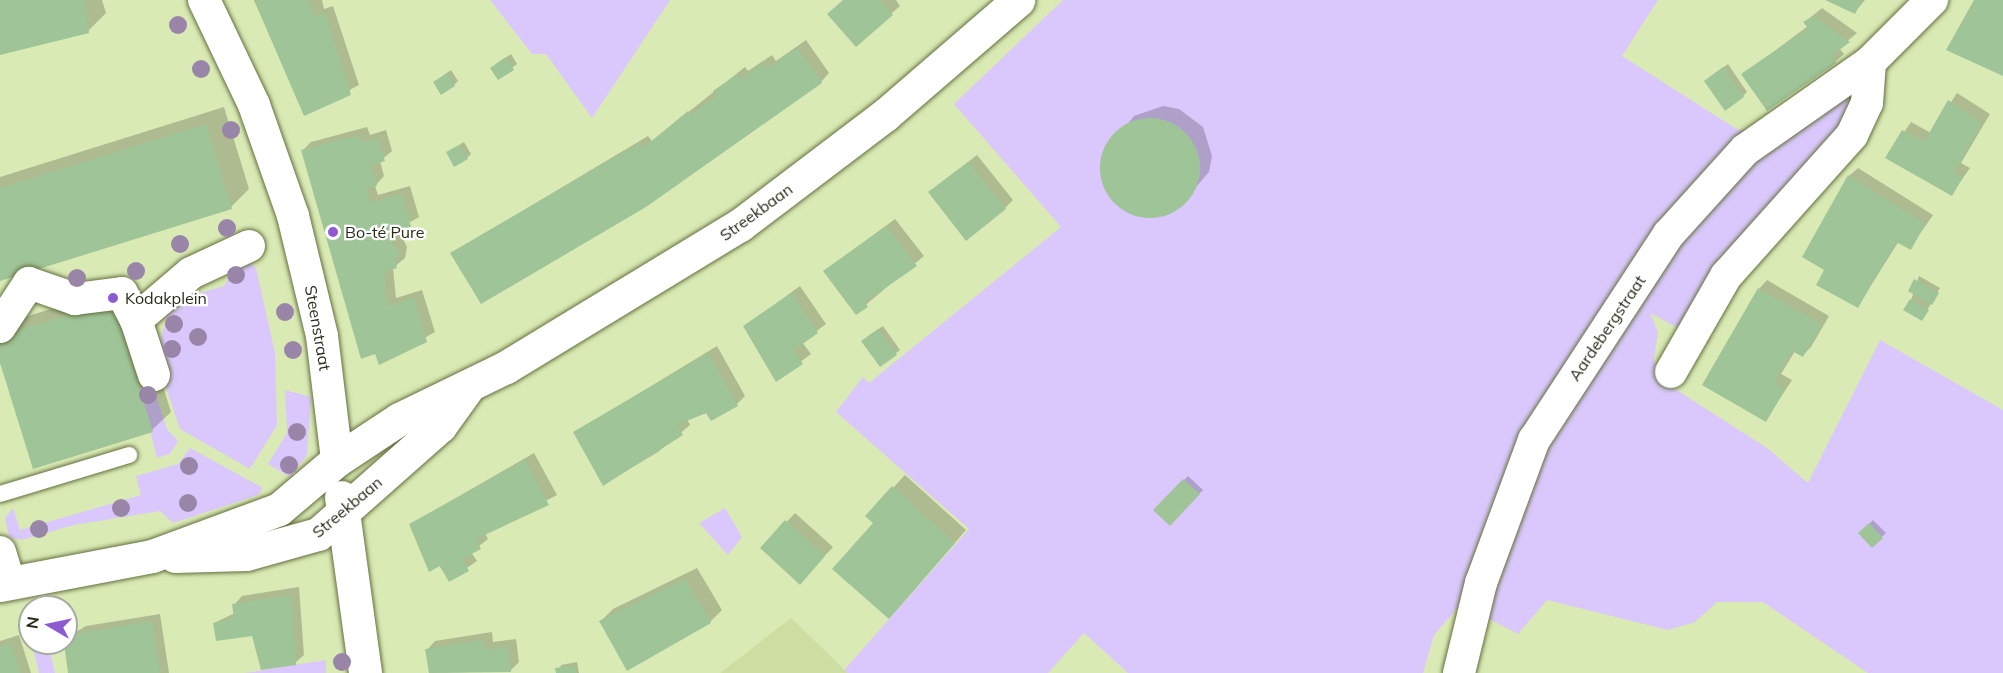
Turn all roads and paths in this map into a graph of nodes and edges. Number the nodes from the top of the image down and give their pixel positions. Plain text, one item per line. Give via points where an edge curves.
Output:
1 (204, 0) edge
2 (1018, 0) edge
3 (1932, 0) edge
4 (1870, 62) junction
5 (249, 246) dead end
6 (136, 320) junction
7 (0, 327) edge
8 (1671, 372) dead end
9 (154, 375) dead end
10 (468, 387) junction
11 (129, 455) dead end
12 (337, 460) junction
13 (0, 494) edge
14 (342, 513) junction
15 (152, 556) junction
16 (3, 573) edge
17 (365, 673) edge
18 (1459, 673) edge

1 - 12 street, Steenstraat via 254,105 293,216 322,336
2 - 10 street, Streekbaan via 885,115 740,225 643,288
3 - 4 street, Aardebergstraat
4 - 8 street via 1867,103 1852,135 1726,276
4 - 18 street, Aardebergstraat via 1745,150 1669,234 1620,306 1522,466 1481,583
5 - 6 street via 191,273
6 - 7 street via 122,292 75,299 29,283
6 - 9 street
10 - 12 street, Streekbaan via 399,419
10 - 14 street, Streekbaan via 440,426
11 - 13 lane
12 - 14 street, Steenstraat
12 - 15 street, Streekbaan via 279,509
14 - 15 street, Streekbaan via 318,534 287,546 221,556
14 - 17 street, Steenstraat
15 - 16 street, Streekbaan

